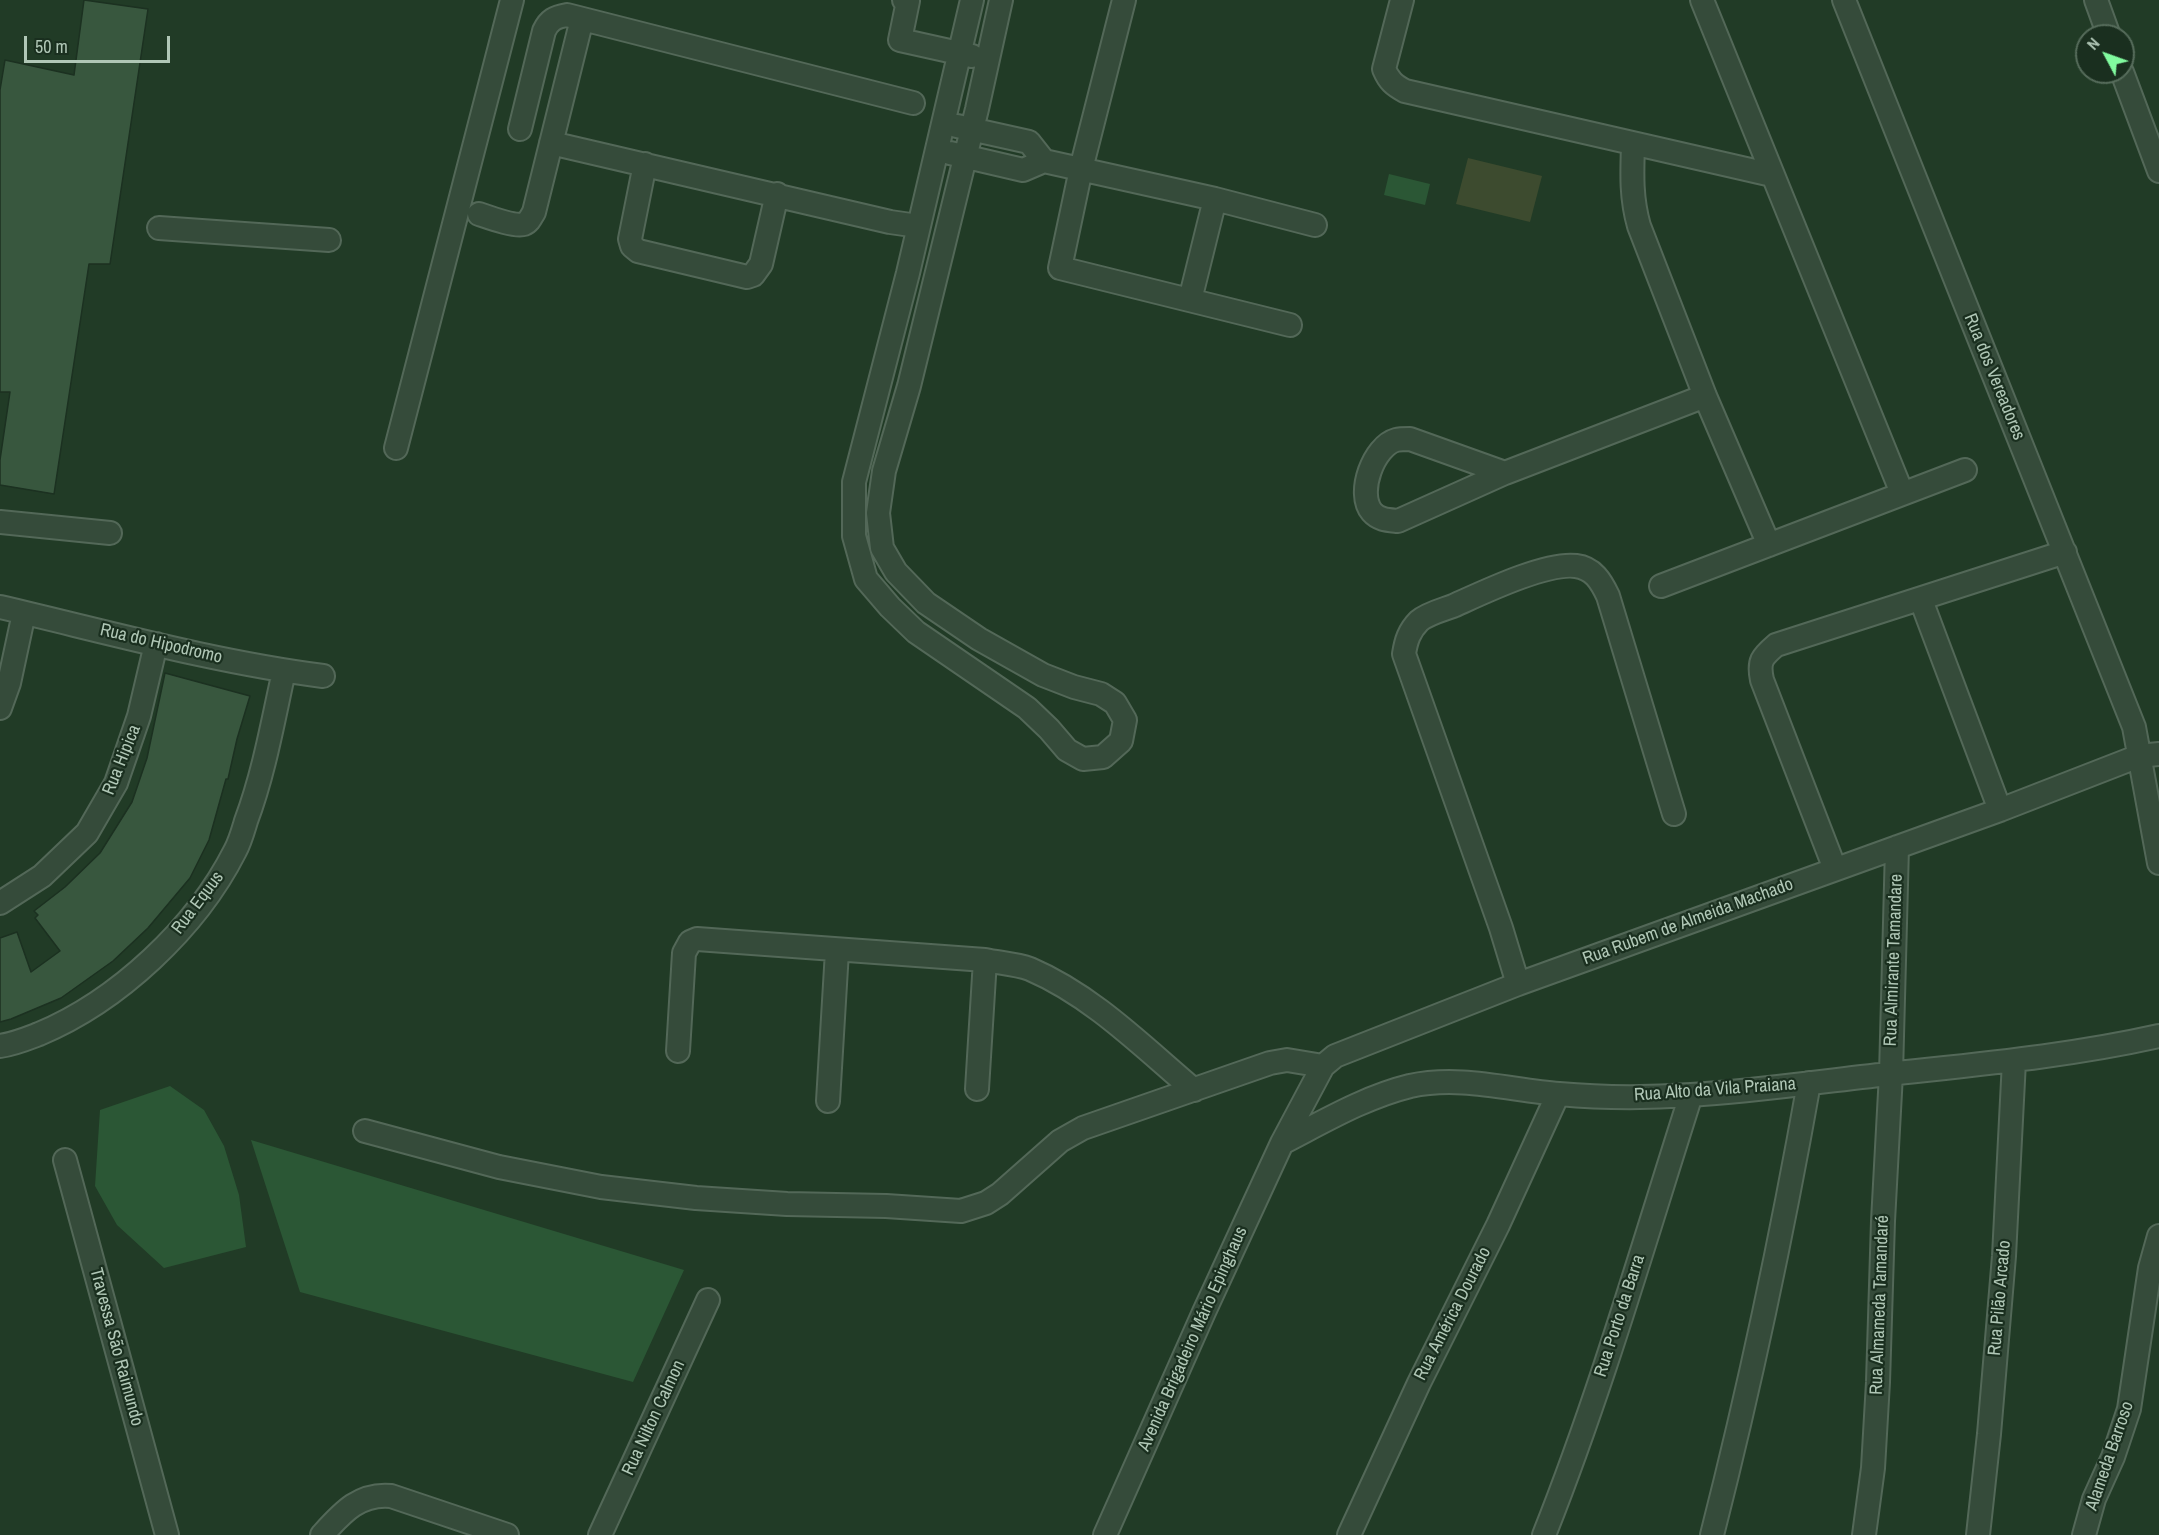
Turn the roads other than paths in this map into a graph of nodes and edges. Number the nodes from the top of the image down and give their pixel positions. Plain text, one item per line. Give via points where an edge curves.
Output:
1 (512, 0) edge
2 (904, 0) edge
3 (972, 0) edge
4 (1001, 0) edge
5 (1124, 0) edge
6 (1401, 0) edge
7 (1844, 0) edge
8 (2096, 0) edge
9 (1697, 1) edge
10 (582, 19) junction
11 (2105, 24) edge
12 (959, 54) junction
13 (988, 60) junction
14 (2126, 84) edge
15 (913, 103) dead end
16 (943, 123) junction
17 (520, 129) dead end
18 (971, 129) junction
19 (551, 143) junction
20 (1634, 145) junction
21 (937, 150) junction
22 (965, 157) junction
23 (1044, 161) junction
24 (645, 164) junction
25 (1081, 169) junction
26 (2159, 171) edge
27 (1772, 175) junction
28 (777, 194) junction
29 (1215, 200) junction
30 (479, 214) dead end
31 (1315, 225) dead end
32 (918, 226) junction
33 (159, 228) dead end
34 (329, 240) dead end
35 (1190, 300) junction
36 (1290, 325) dead end
37 (1705, 396) junction
38 (396, 448) dead end
39 (1965, 470) dead end
40 (1505, 473) junction
41 (1902, 494) junction
42 (0, 522) edge
43 (110, 533) dead end
44 (1769, 545) junction
45 (2065, 552) junction
46 (1661, 586) dead end
47 (1921, 600) junction
48 (0, 607) edge
49 (24, 613) junction
50 (156, 644) junction
51 (284, 671) junction
52 (323, 676) dead end
53 (0, 708) edge
54 (2149, 755) edge
55 (2000, 810) junction
56 (1674, 814) dead end
57 (1898, 846) junction
58 (2159, 863) edge
59 (1835, 869) junction
60 (0, 903) edge
61 (837, 951) junction
62 (984, 960) junction
63 (1518, 984) junction
64 (2159, 1036) edge
65 (0, 1046) edge
66 (678, 1051) dead end
67 (2014, 1061) junction
68 (1323, 1066) junction
69 (1891, 1074) junction
70 (1809, 1083) junction
71 (977, 1089) dead end
72 (1194, 1090) junction
73 (1558, 1094) junction
74 (1690, 1095) junction
75 (828, 1101) dead end
76 (365, 1131) dead end
77 (1282, 1143) junction
78 (65, 1160) dead end
79 (2159, 1236) edge
80 (708, 1300) dead end
81 (167, 1535) edge
82 (322, 1535) edge
83 (507, 1535) edge
84 (600, 1535) edge
85 (1105, 1535) edge
86 (1349, 1535) edge
87 (1544, 1535) edge
88 (1712, 1535) edge
89 (1864, 1535) edge
90 (1978, 1535) edge
91 (2084, 1535) edge

1 - 38 street
2 - 12 street via 908,1 900,40
3 - 12 street
4 - 13 street
5 - 25 street
6 - 20 street via 1384,69 1394,85 1405,91
7 - 45 street, Rua dos Vereadores
8 - 11 street
9 - 27 street
10 - 15 street
10 - 17 street via 558,16 548,24
10 - 19 street
12 - 13 street
12 - 16 street
13 - 18 street
14 - 26 street
16 - 18 street
16 - 21 street
18 - 22 street
18 - 23 street via 1029,142
19 - 24 street
19 - 30 street via 530,220 517,225
20 - 27 street
20 - 37 street via 1633,206
21 - 22 street
21 - 32 street
22 - 23 street via 1023,170
22 - 32 street via 884,471 878,513 882,548 896,572 926,603 979,639 1043,675 1101,694 1115,703 1125,720 1122,741 1103,757 1083,759 1067,750 1027,708 916,632 866,579 854,536 854,482
23 - 25 street
24 - 28 street
24 - 28 street via 630,239 632,246 638,251 747,277 761,264
25 - 29 street
25 - 35 street via 1060,267
27 - 41 street
28 - 32 street
29 - 31 street
29 - 35 street
33 - 34 street
35 - 36 street
37 - 40 street
37 - 44 street
39 - 41 street
40 - 40 street via 1398,521 1382,519 1366,502 1370,469 1395,440 1410,439
41 - 44 street
42 - 43 street
44 - 46 street
45 - 47 street
45 - 54 street, Rua dos Vereadores via 2134,727
47 - 55 street
47 - 59 street via 1776,645 1764,655 1759,667
48 - 49 street, Rua do Hipodromo
49 - 50 street, Rua do Hipodromo
49 - 53 street
50 - 51 street, Rua do Hipodromo
50 - 60 street, Rua Hipica via 139,716 117,783 87,833 42,876
51 - 52 street, Rua do Hipodromo
51 - 65 street, Rua Equus via 254,801 236,850 204,900 168,943 117,989 66,1023
54 - 55 street, Rua Rubem de Almeida Machado
54 - 58 street, Rua dos Vereadores
55 - 57 street, Rua Rubem de Almeida Machado
56 - 63 street via 1608,596 1593,573 1575,566 1554,567 1421,619 1406,639 1404,654
57 - 59 street, Rua Rubem de Almeida Machado
57 - 69 street, Rua Almirante Tamandare
59 - 63 street, Rua Rubem de Almeida Machado
61 - 62 street
61 - 66 street via 697,939 690,942 684,952
61 - 75 street
62 - 71 street
62 - 72 street via 1028,968 1079,996
63 - 68 street, Rua Rubem de Almeida Machado via 1335,1056
64 - 67 street, Rua Alto da Vila Praiana
67 - 69 street, Rua Alto da Vila Praiana
67 - 90 street, Rua Pilão Arcado via 2003,1268
68 - 72 street via 1287,1060 1270,1063
68 - 77 street
69 - 70 street, Rua Alto da Vila Praiana
69 - 89 street, Rua Almameda Tamandaré via 1878,1382
70 - 74 street, Rua Alto da Vila Praiana
70 - 88 street via 1778,1251
72 - 76 street via 1083,1128 1060,1141 1000,1194 961,1211 696,1198 601,1187 498,1167
73 - 74 street, Rua Alto da Vila Praiana
73 - 77 street, Rua Alto da Vila Praiana via 1484,1084 1411,1086 1373,1098
73 - 86 street, Rua América Dourado
74 - 87 street, Rua Porto da Barra via 1614,1337
77 - 85 street, Avenida Brigadeiro Mário Epinghaus
78 - 81 street, Travessa São Raimundo
79 - 91 street, Alameda Barroso via 2150,1268 2129,1409
80 - 84 street, Rua Nilton Calmon
82 - 83 street via 348,1507 379,1495

